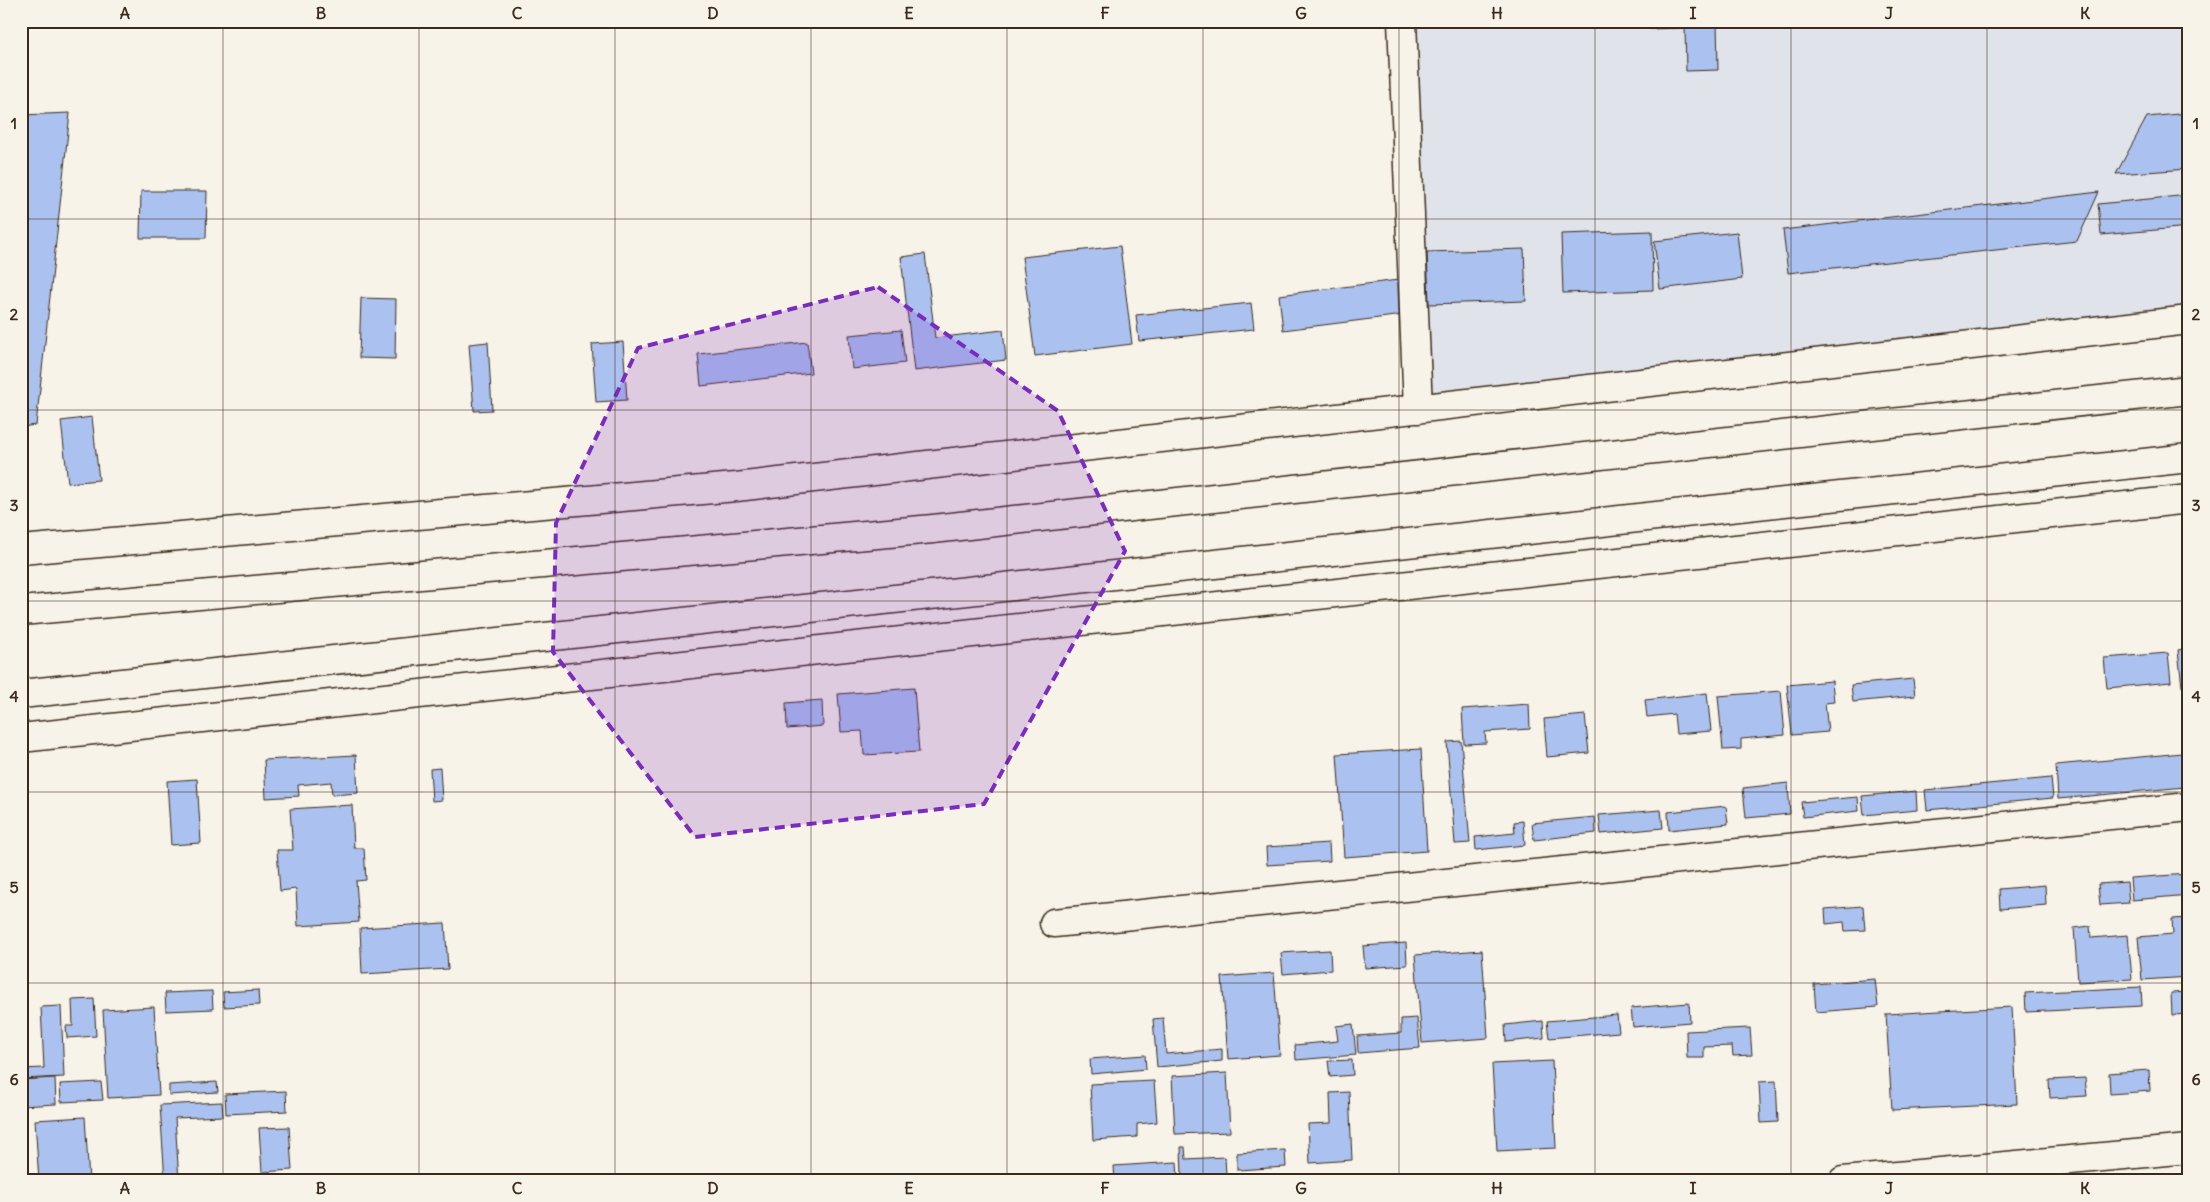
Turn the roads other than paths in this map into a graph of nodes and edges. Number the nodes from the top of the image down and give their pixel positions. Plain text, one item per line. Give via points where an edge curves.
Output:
1 (1402, 21) edge
2 (2189, 320) edge
3 (2189, 390) edge
4 (1418, 409) junction
5 (2189, 458) edge
6 (2189, 499) edge
7 (21, 550) edge
8 (21, 611) edge
9 (21, 694) edge
10 (21, 738) edge
11 (2189, 807) edge
12 (1054, 923) dead end
13 (2189, 1149) edge
14 (1844, 1181) edge

1 - 4 street
2 - 4 street
3 - 8 street via 943,528
4 - 7 street via 736,487
5 - 9 street
6 - 10 street
11 - 12 street
13 - 14 street

